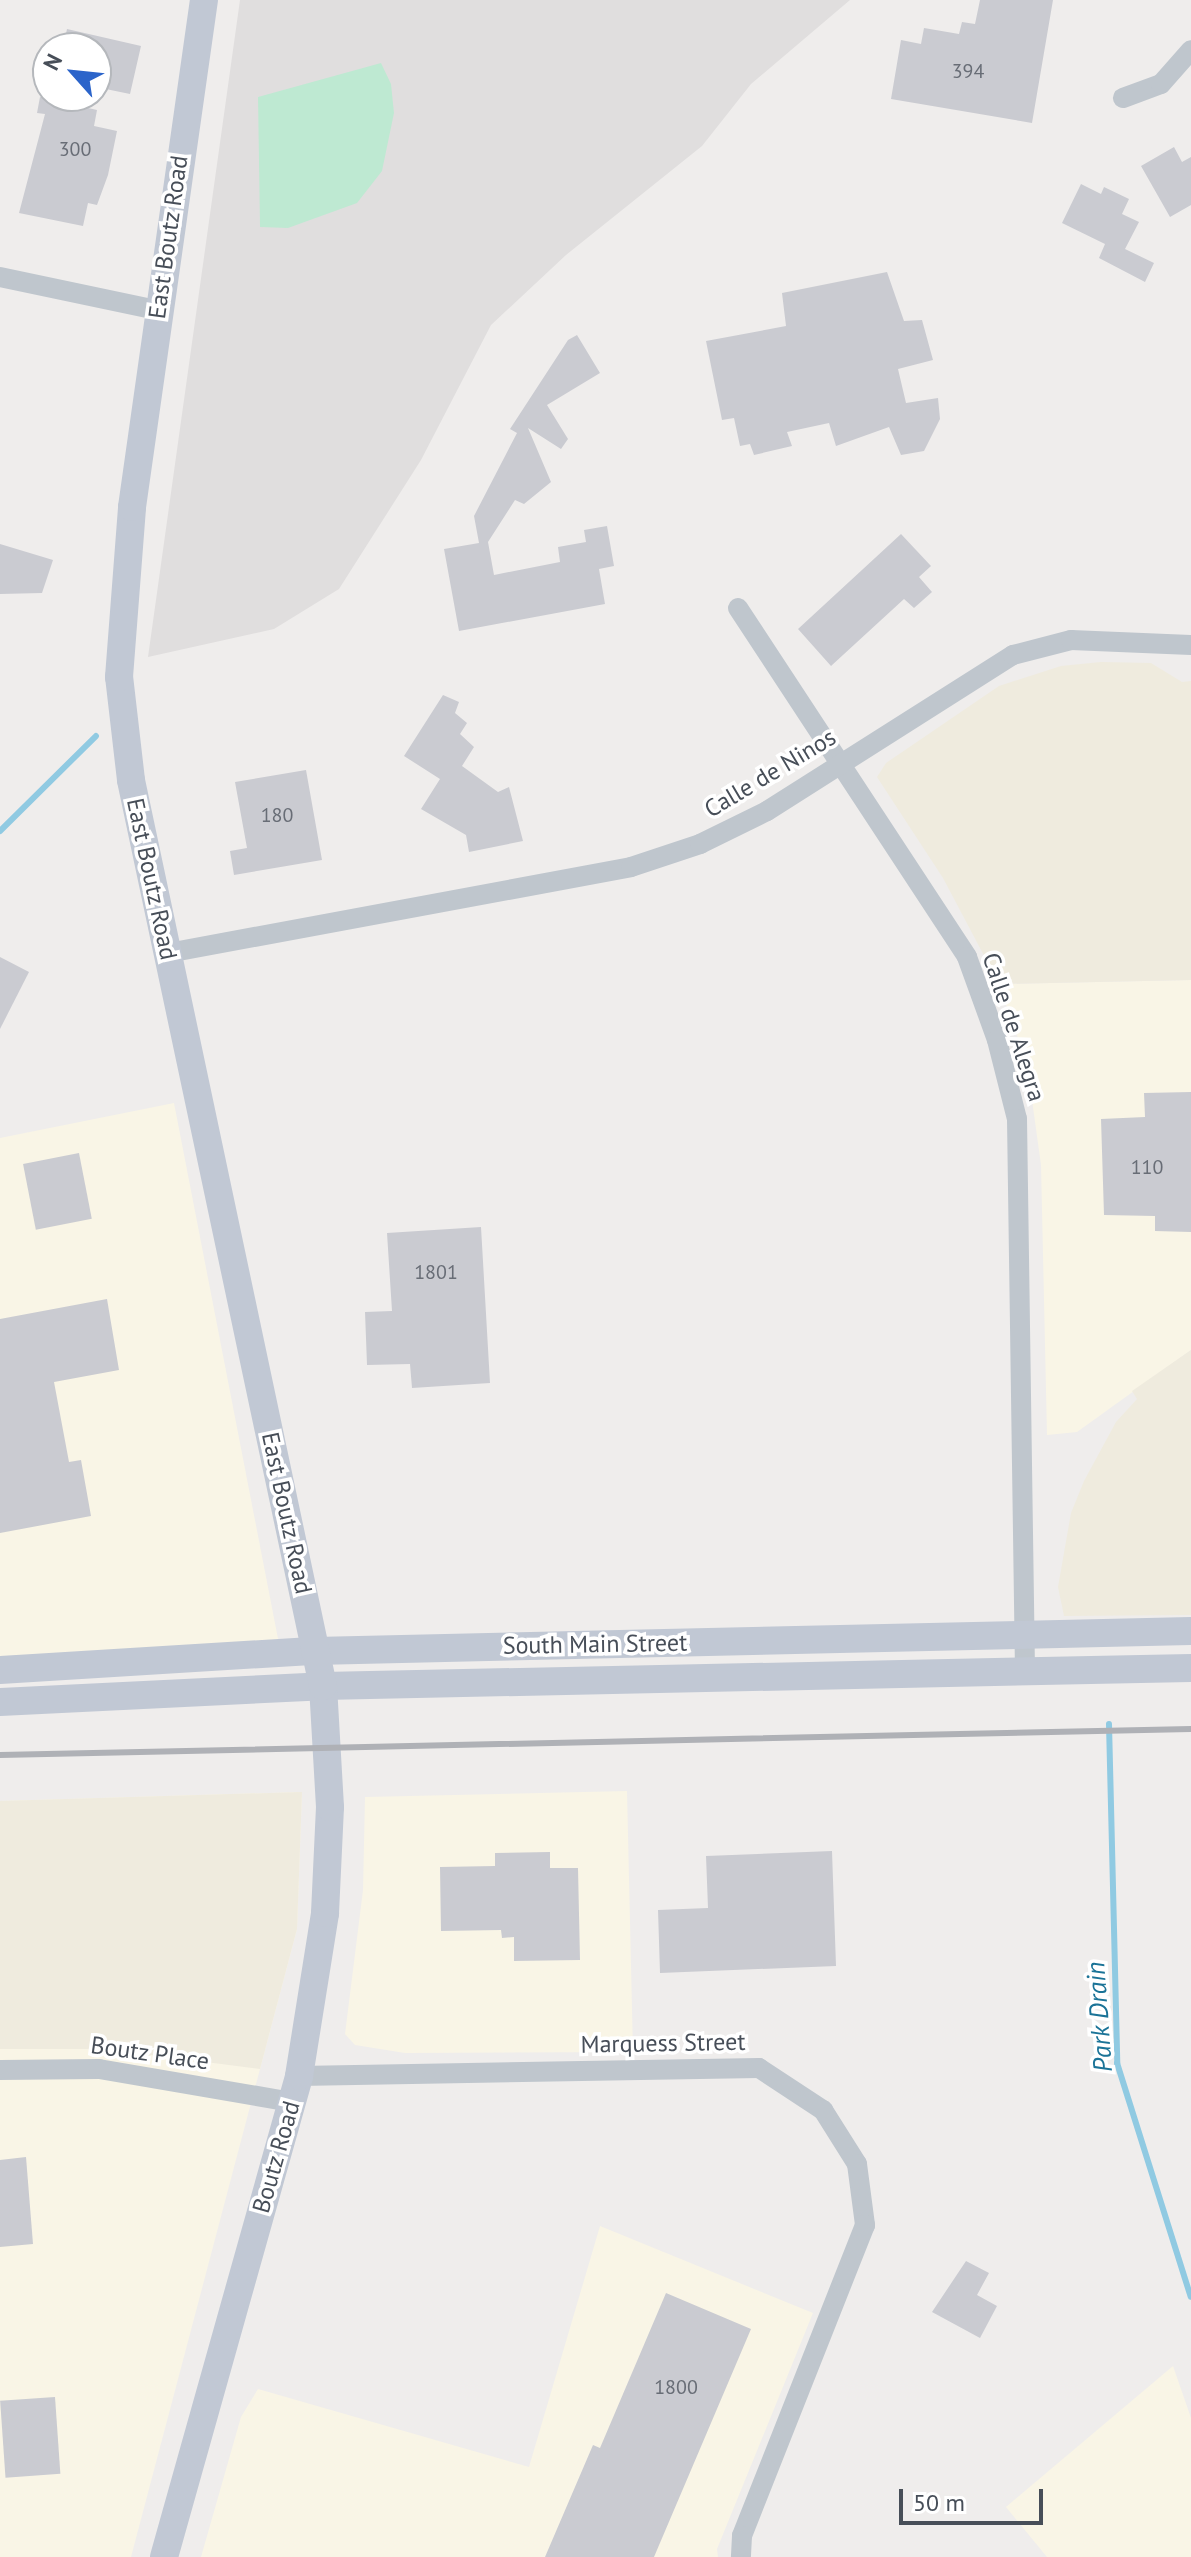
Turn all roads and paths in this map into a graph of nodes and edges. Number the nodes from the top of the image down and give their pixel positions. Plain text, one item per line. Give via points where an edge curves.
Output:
1 (204, 0) edge
2 (1191, 50) edge
3 (1123, 98) dead end
4 (0, 277) edge
5 (157, 310) junction
6 (738, 608) dead end
7 (1191, 645) edge
8 (839, 762) junction
9 (168, 953) junction
10 (1191, 1631) edge
11 (1025, 1635) junction
12 (315, 1651) junction
13 (1191, 1668) edge
14 (0, 1670) edge
15 (1025, 1673) junction
16 (323, 1686) junction
17 (0, 1702) edge
18 (327, 1748) joint
19 (0, 2070) edge
20 (295, 2089) junction
21 (164, 2557) edge
22 (741, 2557) edge

1 - 5 main road, East Boutz Road
2 - 3 street via 1161,84
4 - 5 street
5 - 9 main road, East Boutz Road via 132,507 119,677 131,780
6 - 8 street, Calle de Alegra
7 - 8 street, Calle de Ninos via 1071,640 1013,655
8 - 9 street, Calle de Ninos via 767,811 700,844 631,867
8 - 11 street, Calle de Alegra via 967,957 1017,1119
9 - 12 main road, East Boutz Road
10 - 11 main road, South Main Street
11 - 12 main road, South Main Street
11 - 15 street, Calle de Alegra
12 - 14 main road, South Main Street
12 - 16 main road, East Boutz Road
13 - 15 main road, South Main Street
15 - 16 main road, South Main Street
16 - 17 main road, South Main Street
16 - 18 main road, East Boutz Road
18 - 20 main road, Boutz Road via 325,1913
19 - 20 street, Boutz Place via 99,2069
20 - 21 main road, Boutz Road
20 - 22 street, Marquess Street via 759,2068 823,2110 857,2164 865,2225 742,2536

